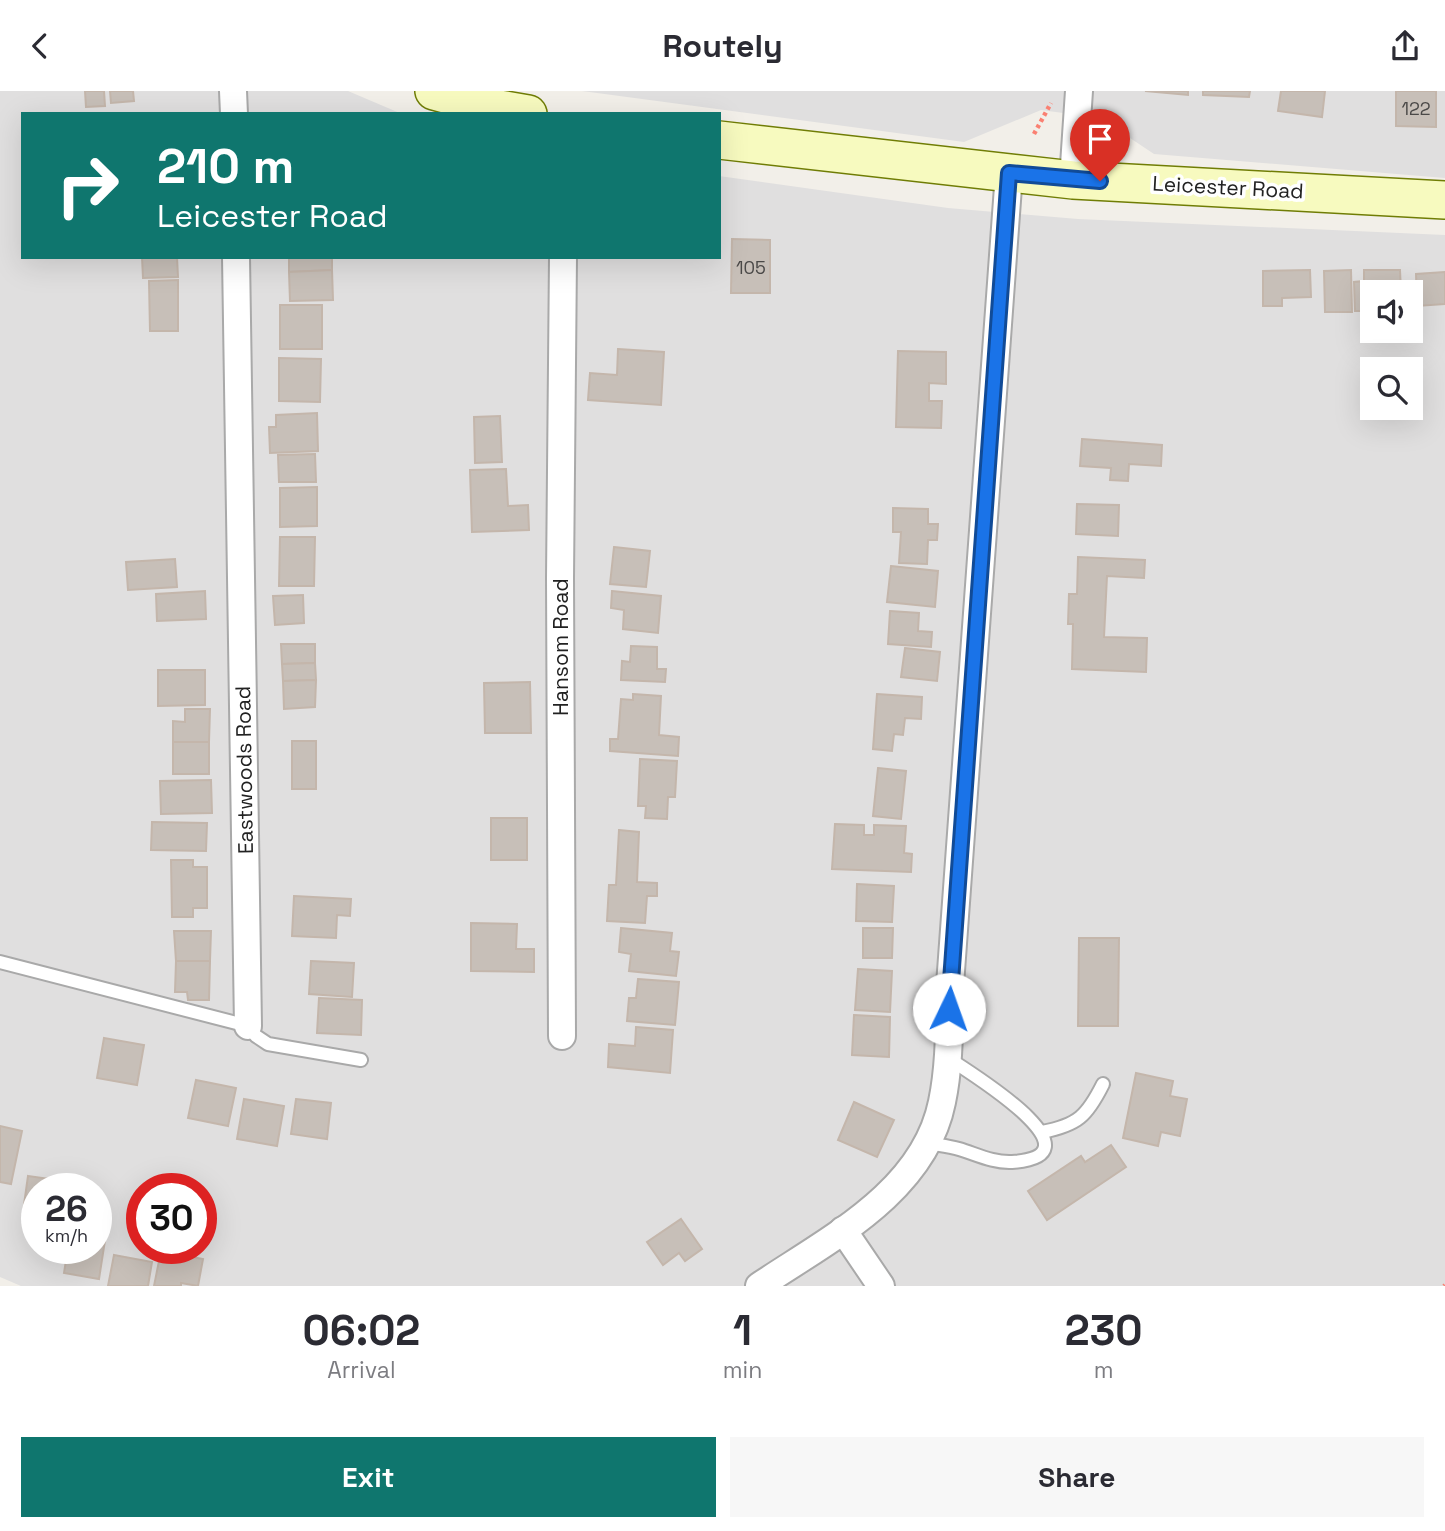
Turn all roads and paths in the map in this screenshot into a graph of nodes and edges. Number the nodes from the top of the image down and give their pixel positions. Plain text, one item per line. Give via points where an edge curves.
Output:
1 (233, 91) edge
2 (434, 91) edge
3 (1067, 93) edge
4 (234, 112) edge
5 (516, 112) edge
6 (1034, 134) dead end
7 (721, 140) edge
8 (1009, 173) junction
9 (1073, 180) junction
10 (1445, 200) edge
11 (236, 259) edge
12 (563, 259) edge
13 (0, 961) edge
14 (248, 1026) junction
15 (562, 1037) dead end
16 (947, 1058) junction
17 (361, 1060) dead end
18 (1103, 1084) dead end
19 (1042, 1132) junction
20 (927, 1143) junction
21 (843, 1230) junction
22 (759, 1286) edge
23 (881, 1286) edge

1 - 4 street
2 - 5 main road
3 - 6 path
3 - 9 street
7 - 8 main road, Leicester Road
8 - 9 main road, Leicester Road
8 - 16 street
9 - 10 main road, Leicester Road
11 - 14 street, Eastwoods Road
12 - 15 street, Hansom Road
13 - 14 lane
14 - 17 lane via 268,1044
16 - 19 lane
16 - 20 street via 942,1101
18 - 19 lane via 1079,1120
19 - 20 lane via 1046,1140 1039,1154 1011,1162
20 - 21 street via 901,1180
21 - 22 street
21 - 23 street

